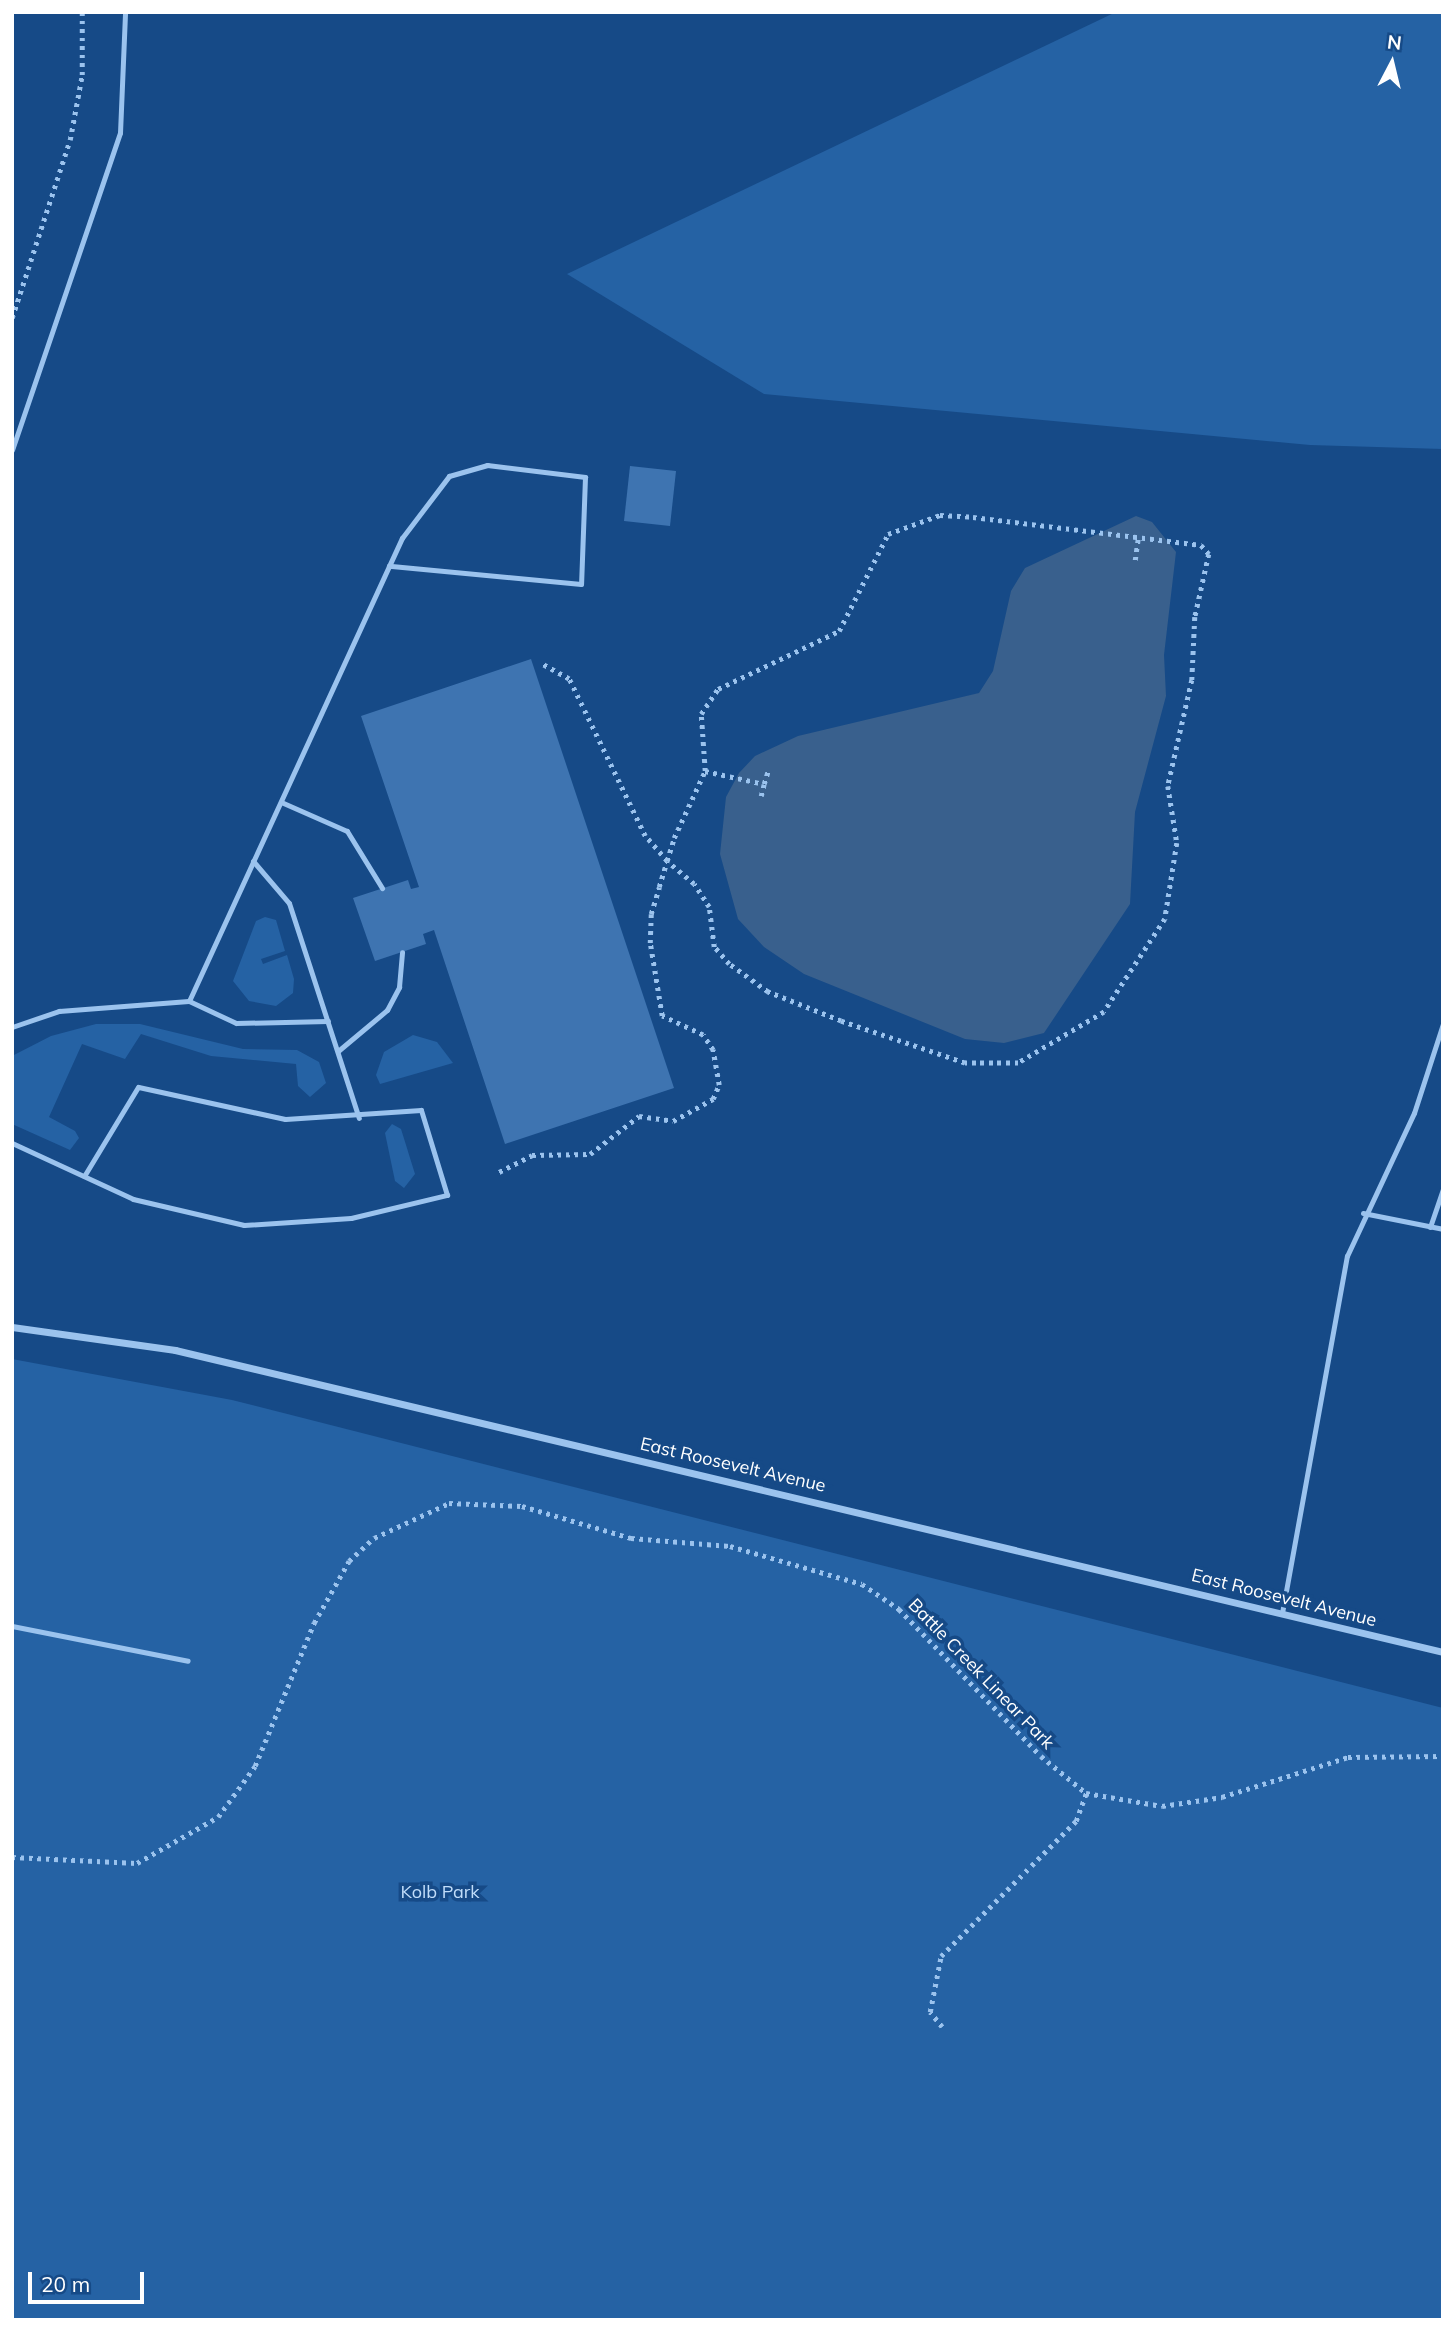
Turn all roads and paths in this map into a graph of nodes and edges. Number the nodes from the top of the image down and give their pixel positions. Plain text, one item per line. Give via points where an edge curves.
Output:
1 (82, 12) edge
2 (125, 12) edge
3 (12, 317) edge
4 (12, 450) edge
5 (1138, 538) junction
6 (1135, 560) dead end
7 (389, 566) junction
8 (540, 663) dead end
9 (705, 771) junction
10 (768, 771) dead end
11 (764, 785) junction
12 (761, 796) dead end
13 (281, 802) junction
14 (253, 861) junction
15 (667, 862) junction
16 (382, 888) dead end
17 (402, 952) dead end
18 (189, 1001) junction
19 (328, 1021) junction
20 (1443, 1024) edge
21 (12, 1027) edge
22 (338, 1051) junction
23 (359, 1118) junction
24 (12, 1143) edge
25 (499, 1172) dead end
26 (83, 1176) junction
27 (1443, 1189) edge
28 (1363, 1213) junction
29 (1430, 1227) junction
30 (1443, 1229) edge
31 (12, 1327) edge
32 (1282, 1613) junction
33 (12, 1626) edge
34 (1443, 1652) edge
35 (188, 1661) dead end
36 (1443, 1756) edge
37 (1086, 1793) junction
38 (12, 1857) edge
39 (942, 2026) dead end

1 - 3 path via 82,75 70,140
2 - 4 lane via 120,133
5 - 6 path
5 - 9 path via 940,515 888,534 839,631 718,689 701,714
5 - 15 path via 1201,545 1209,570 1195,617 1192,680 1168,786 1177,843 1165,919 1104,1012 1057,1045 1018,1063 965,1063 768,992 714,947 709,906 694,884
7 - 7 lane via 402,538 449,476 487,465 585,477 581,584
7 - 13 lane
8 - 15 path via 569,679 645,836
9 - 11 path
9 - 15 path
10 - 11 path
11 - 12 path
13 - 14 lane
13 - 16 lane via 347,831
14 - 18 lane
14 - 19 lane via 289,903
15 - 25 path via 651,914 655,987 662,1016 702,1035 713,1050 719,1072 713,1099 673,1121 639,1116 590,1154 532,1155
17 - 22 lane via 399,987 387,1010
18 - 19 lane via 236,1023
18 - 21 lane via 59,1011
19 - 22 lane
20 - 28 lane via 1414,1113
22 - 23 lane
23 - 26 lane via 285,1119 138,1087
23 - 26 lane via 421,1110 447,1195 351,1218 244,1225 133,1199
24 - 26 lane
27 - 29 lane
28 - 29 lane
28 - 32 lane via 1347,1256
29 - 30 lane
31 - 32 street, East Roosevelt Avenue via 175,1350
32 - 34 street, East Roosevelt Avenue
33 - 35 lane
36 - 37 path, Battle Creek Linear Park via 1348,1757 1222,1797 1162,1806
37 - 38 path, Battle Creek Linear Park via 1041,1756 899,1609 862,1584 730,1546 631,1538 522,1506 449,1503 374,1538 349,1560 314,1623 255,1766 218,1817 137,1863 87,1865
37 - 39 path via 1076,1821 941,1956 930,2012

